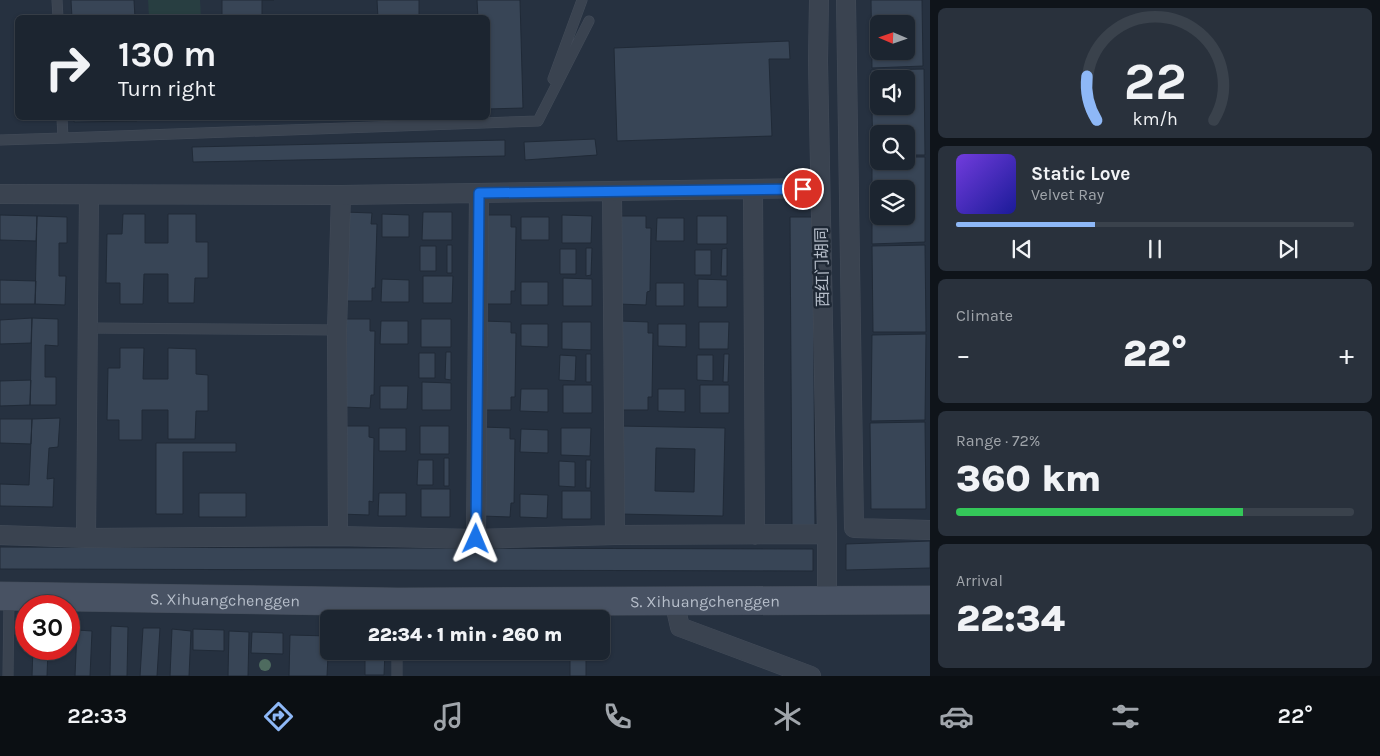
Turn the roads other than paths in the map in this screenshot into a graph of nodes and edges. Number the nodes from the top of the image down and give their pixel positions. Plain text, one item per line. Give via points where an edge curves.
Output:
1 (58, 0) edge
2 (582, 0) edge
3 (819, 0) edge
4 (846, 0) edge
5 (58, 15) edge
6 (590, 21) dead end
7 (62, 120) edge
8 (538, 121) junction
9 (63, 138) junction
10 (0, 140) edge
11 (820, 188) junction
12 (753, 190) junction
13 (612, 192) junction
14 (479, 193) junction
15 (0, 194) edge
16 (89, 195) junction
17 (341, 195) junction
18 (88, 328) junction
19 (337, 330) junction
20 (930, 530) edge
21 (828, 534) junction
22 (0, 535) edge
23 (615, 535) junction
24 (755, 535) junction
25 (338, 536) junction
26 (86, 538) junction
27 (476, 539) junction
28 (5, 596) edge
29 (827, 599) junction
30 (930, 600) edge
31 (674, 602) junction
32 (397, 660) edge
33 (785, 671) edge
34 (8, 676) edge
35 (396, 676) edge
36 (811, 676) edge

1 - 5 lane
2 - 8 lane
3 - 11 street, 西红门胡同
4 - 20 street via 854,528
6 - 8 lane
7 - 9 lane
8 - 9 lane
9 - 10 lane
11 - 12 street
11 - 21 street, 西红门胡同
12 - 13 street
12 - 24 street
13 - 14 street
13 - 23 street
14 - 17 street
14 - 27 street
15 - 16 street
16 - 17 street
16 - 18 street
17 - 19 street
18 - 19 lane
18 - 26 street
19 - 25 street
21 - 24 street
21 - 29 street, 西红门胡同
22 - 26 street
23 - 24 street
23 - 27 street
25 - 26 street
25 - 27 street
28 - 31 main road, S. Xihuangchenggen via 398,606
28 - 34 lane
29 - 30 main road, S. Xihuangchenggen
29 - 31 main road, S. Xihuangchenggen
31 - 33 street via 680,628
32 - 35 lane
33 - 36 street

